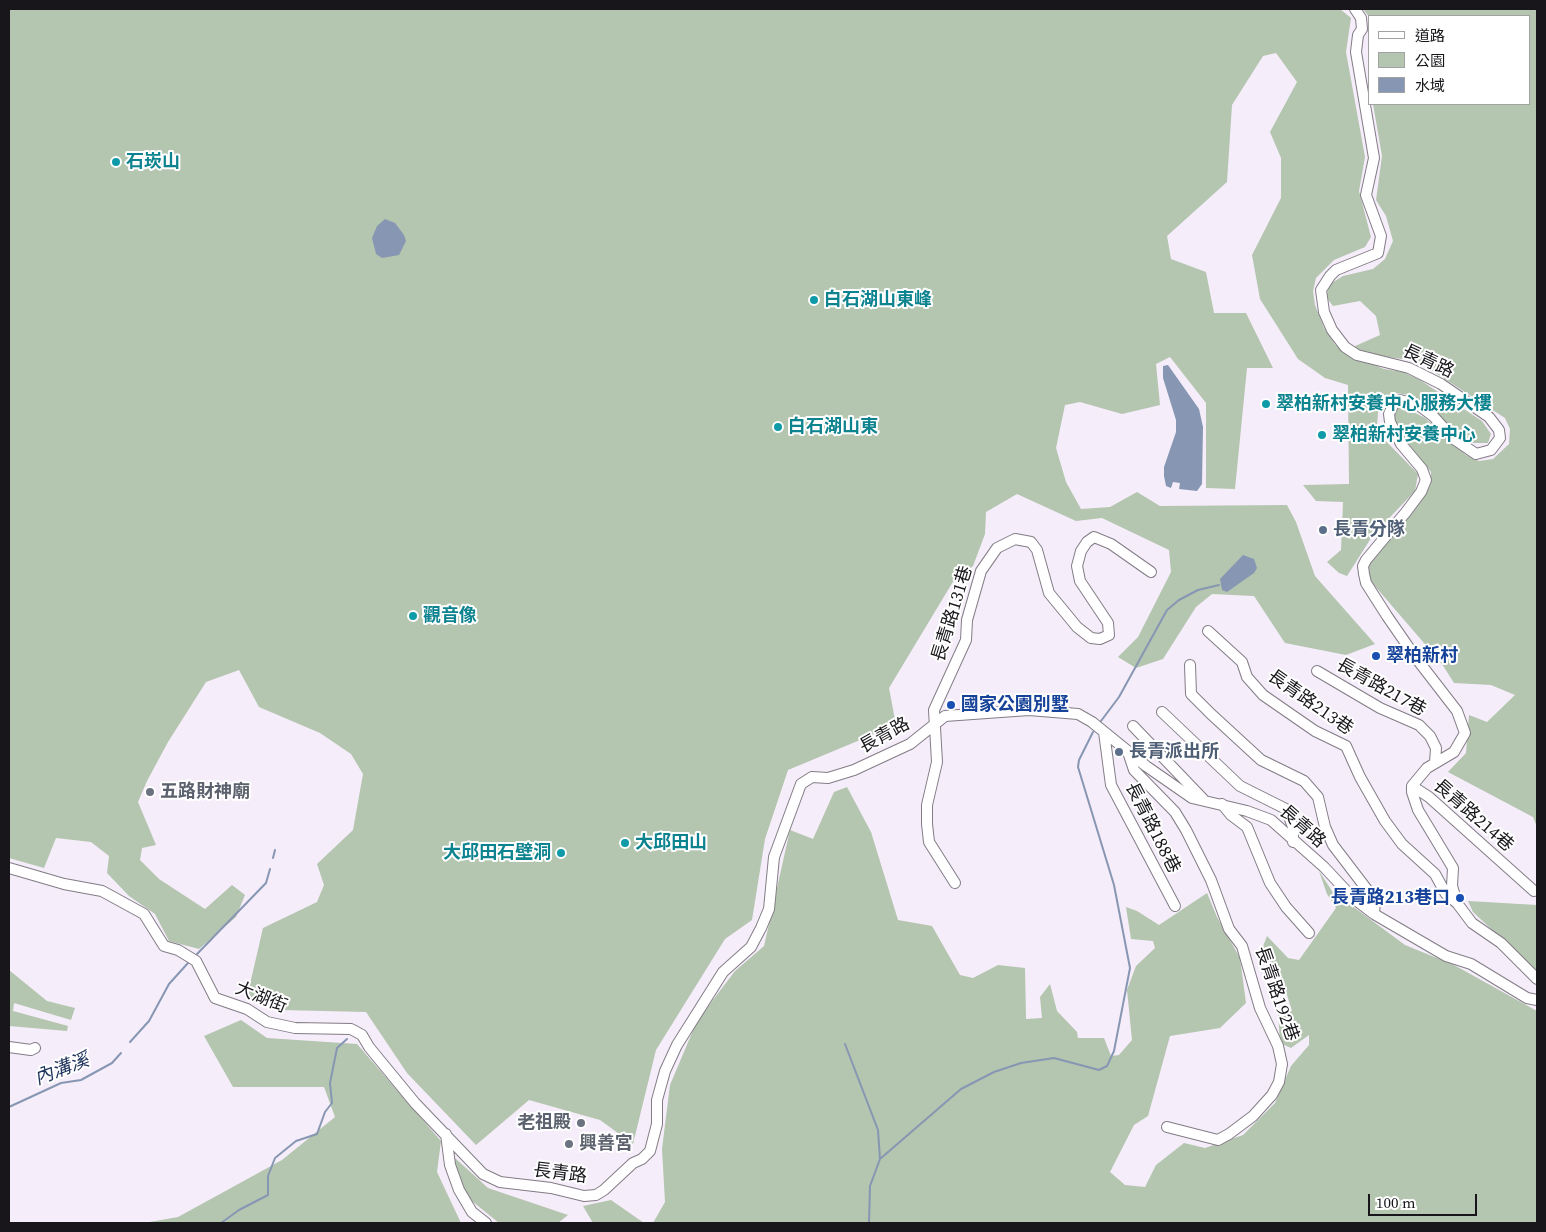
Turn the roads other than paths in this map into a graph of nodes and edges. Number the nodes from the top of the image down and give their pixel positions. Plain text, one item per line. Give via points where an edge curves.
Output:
1 (1355, 9) edge
2 (1150, 572) dead end
3 (1208, 632) dead end
4 (1190, 666) dead end
5 (1317, 671) dead end
6 (1162, 712) dead end
7 (934, 723) junction
8 (1133, 726) dead end
9 (1104, 732) junction
10 (1128, 752) junction
11 (1435, 763) junction
12 (1412, 786) junction
13 (1202, 799) junction
14 (1222, 804) junction
15 (1293, 842) junction
16 (9, 868) edge
17 (955, 884) dead end
18 (1534, 891) dead end
19 (1457, 903) junction
20 (1175, 906) dead end
21 (1374, 914) junction
22 (1309, 932) dead end
23 (1537, 980) edge
24 (1537, 1000) edge
25 (9, 1048) edge
26 (35, 1048) dead end
27 (1167, 1127) dead end
28 (446, 1134) junction
29 (486, 1223) edge

1 - 11 street, 長青路 via 1361,18 1362,29 1356,52 1374,158 1366,195 1381,236 1378,253 1336,270 1330,276 1321,290 1324,312 1345,347 1357,354 1396,363 1426,375 1489,417 1500,430 1500,438 1491,450 1476,454 1454,440 1433,416 1417,404 1400,400 1394,403 1389,414 1401,444 1422,469 1426,480 1406,512 1366,560 1364,574 1366,583 1387,616 1457,711 1465,732 1449,757
2 - 7 street, 長青路131巷 via 1111,544 1094,538 1087,542 1077,566 1080,581 1108,623 1109,635 1100,639 1090,638 1048,593 1037,550 1031,542 1015,539 997,548 980,571 967,620 966,640 934,710
3 - 19 street, 長青路213巷 via 1242,662 1247,678 1263,695 1315,731 1346,746 1385,821 1402,844 1435,874 1446,894
4 - 21 street via 1191,694 1261,760 1304,781 1318,797 1333,845 1375,900
5 - 11 street, 長青路217巷 via 1380,708 1419,725 1436,748
6 - 15 street via 1240,786 1286,809 1293,827
7 - 9 street, 長青路 via 954,714 1059,711 1078,714
7 - 17 street, 長青路131巷 via 937,762 927,805 929,842
7 - 28 street, 長青路 via 910,744 854,770 828,778 812,777 801,784 774,857 769,910 751,947 723,972 677,1045 657,1100 654,1140 642,1159 633,1163 604,1190 584,1196 500,1182 483,1174
8 - 13 street
9 - 10 street, 長青路
9 - 20 street, 長青路188巷 via 1111,785
10 - 13 street, 長青路 via 1192,798
10 - 27 street, 長青路192巷 via 1134,770 1175,812 1212,880 1230,929 1242,946 1260,1008 1278,1046 1282,1064 1272,1095 1253,1116 1218,1140
11 - 12 street, 長青路
12 - 18 street, 長青路214巷
12 - 19 street via 1418,810 1453,868 1452,886
13 - 14 street, 長青路
14 - 15 street, 長青路 via 1267,818
14 - 22 street via 1247,827 1270,883
15 - 21 street, 長青路
16 - 28 street, 大湖街 via 102,891 144,914 164,946 196,961 216,998 247,1009 267,1022 295,1028 351,1029 362,1034 415,1103
19 - 23 street via 1472,924 1501,943
21 - 24 street, 長青路 via 1441,954 1471,964 1527,998
25 - 26 street
28 - 29 street via 450,1165 459,1190 472,1212

